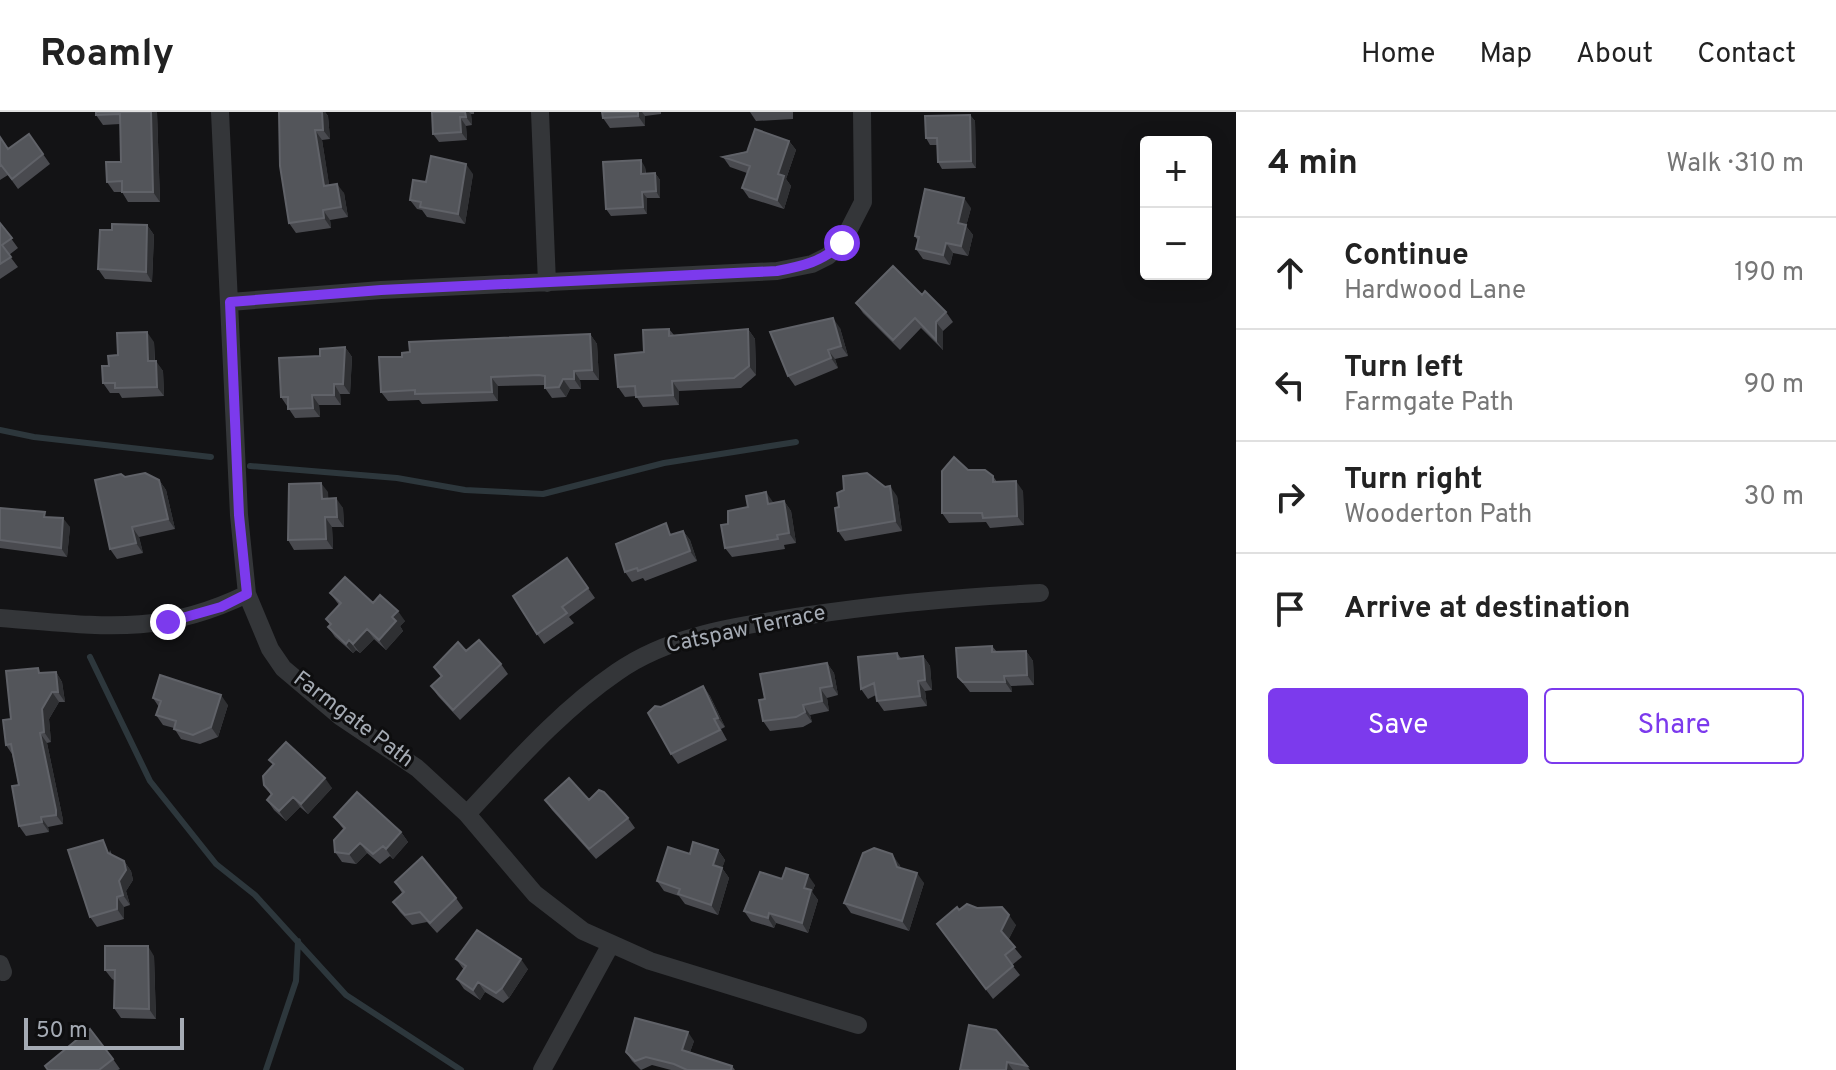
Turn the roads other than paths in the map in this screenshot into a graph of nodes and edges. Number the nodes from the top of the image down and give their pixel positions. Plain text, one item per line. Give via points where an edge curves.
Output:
1 (220, 112) edge
2 (540, 112) edge
3 (862, 112) edge
4 (547, 283) junction
5 (230, 302) junction
6 (1040, 593) dead end
7 (247, 594) junction
8 (0, 618) edge
9 (467, 814) junction
10 (611, 944) junction
11 (858, 1025) dead end
12 (542, 1070) edge

1 - 5 street, Farmgate Path
2 - 4 street
3 - 4 street via 863,202 842,243 828,256 777,271
4 - 5 street
5 - 7 street, Farmgate Path
6 - 9 street, Catspaw Terrace via 908,600 760,623 655,650 572,708
7 - 8 street via 221,607 130,628
7 - 9 street, Farmgate Path via 283,668 341,717 417,768
9 - 10 street, Farmgate Path via 535,894 583,931
10 - 11 street, Farmgate Path via 650,961
10 - 12 street

